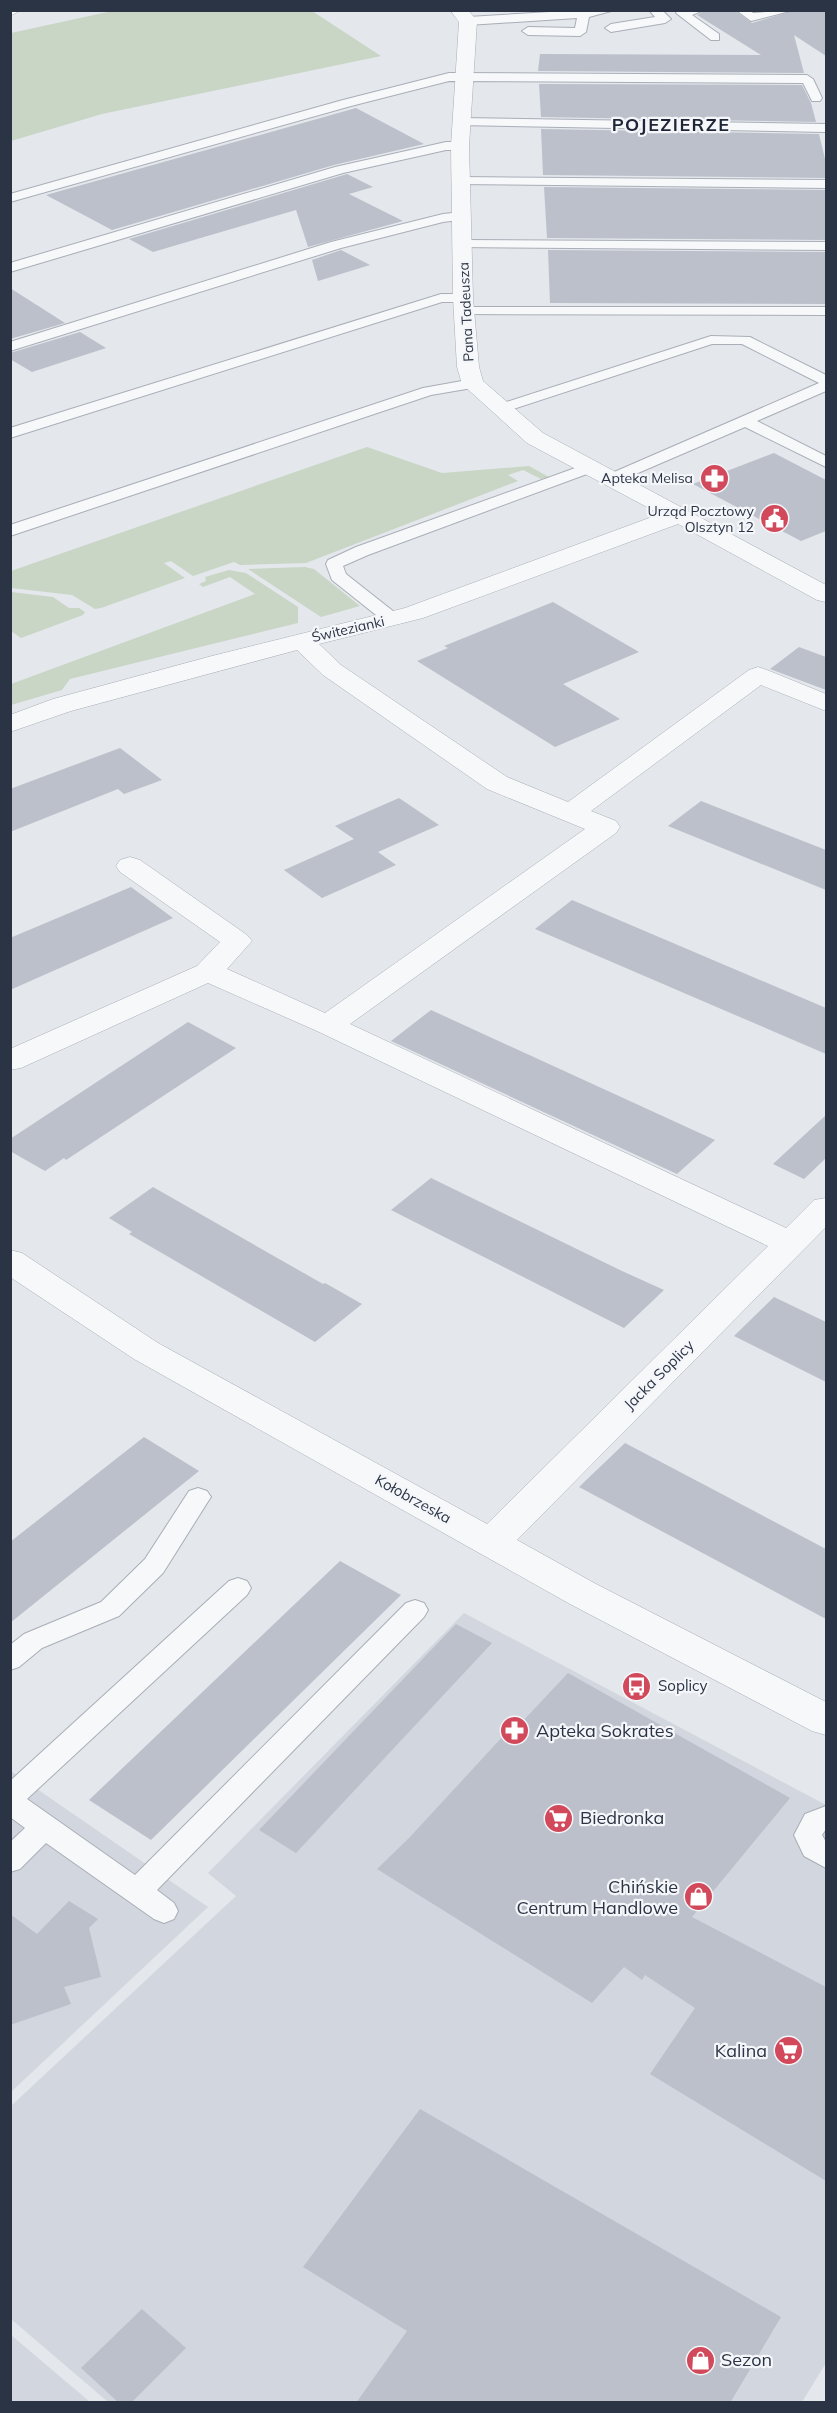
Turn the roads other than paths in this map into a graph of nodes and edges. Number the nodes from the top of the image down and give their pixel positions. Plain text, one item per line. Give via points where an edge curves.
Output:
1 (610, 10) edge
2 (654, 10) edge
3 (699, 10) edge
4 (741, 10) edge
5 (789, 10) edge
6 (680, 12) edge
7 (549, 13) edge
8 (584, 14) junction
9 (463, 16) edge
10 (611, 28) dead end
11 (517, 31) dead end
12 (715, 37) dead end
13 (465, 77) junction
14 (816, 98) dead end
15 (462, 122) junction
16 (826, 128) edge
17 (460, 146) junction
18 (461, 181) junction
19 (826, 184) edge
20 (10, 198) edge
21 (462, 216) junction
22 (462, 244) junction
23 (826, 246) edge
24 (10, 268) edge
25 (464, 305) junction
26 (826, 310) edge
27 (10, 347) edge
28 (826, 381) edge
29 (473, 384) junction
30 (826, 386) edge
31 (502, 408) junction
32 (747, 422) junction
33 (10, 433) edge
34 (826, 462) edge
35 (589, 468) junction
36 (611, 479) junction
37 (680, 515) junction
38 (10, 531) edge
39 (826, 595) edge
40 (392, 619) junction
41 (302, 640) junction
42 (826, 703) edge
43 (10, 724) edge
44 (570, 814) junction
45 (130, 866) dead end
46 (208, 972) junction
47 (328, 1025) junction
48 (10, 1060) edge
49 (826, 1208) edge
50 (790, 1242) junction
51 (10, 1261) edge
52 (198, 1497) dead end
53 (492, 1542) junction
54 (238, 1588) dead end
55 (415, 1610) dead end
56 (10, 1659) edge
57 (826, 1720) edge
58 (10, 1798) edge
59 (10, 1802) edge
60 (826, 1817) edge
61 (45, 1826) junction
62 (826, 1856) edge
63 (10, 1861) edge
64 (137, 1892) junction
65 (164, 1911) dead end

1 - 8 lane
2 - 10 lane via 665,19
3 - 6 lane
4 - 5 lane via 751,17
6 - 12 lane
7 - 8 lane
7 - 9 lane
8 - 11 lane via 580,32
9 - 13 street, Pana Tadeusza
13 - 14 lane via 812,79
13 - 15 street, Pana Tadeusza
13 - 20 lane via 449,77 359,100
15 - 16 lane
15 - 17 street, Pana Tadeusza
17 - 18 street, Pana Tadeusza
17 - 24 lane via 340,170
18 - 19 lane
18 - 21 street, Pana Tadeusza
21 - 22 street, Pana Tadeusza
21 - 27 lane via 336,245
22 - 23 lane
22 - 25 street, Pana Tadeusza
25 - 26 lane
25 - 29 street, Pana Tadeusza via 468,367
25 - 33 lane via 441,298
28 - 31 lane via 745,340 711,340
29 - 31 street, Pana Tadeusza
29 - 38 lane via 428,391
30 - 32 lane
31 - 35 street, Pana Tadeusza via 535,438
32 - 34 lane
32 - 36 lane
35 - 36 street, Pana Tadeusza
35 - 40 lane via 334,564 338,576
36 - 37 street, Pana Tadeusza
37 - 39 street, Pana Tadeusza
37 - 40 street, Świtezianki
40 - 41 street, Świtezianki
41 - 43 street, Świtezianki via 62,705
41 - 44 street via 332,670 497,783
42 - 44 street via 758,675
44 - 47 street via 606,827
45 - 46 street via 237,941
46 - 47 street
46 - 48 street
47 - 50 street
49 - 50 street, Jacka Soplicy
50 - 53 street, Jacka Soplicy
51 - 53 street, Kołobrzeska via 146,1351
52 - 56 lane via 154,1566 110,1609 33,1641
53 - 57 street, Kołobrzeska via 583,1594
54 - 58 lane
55 - 64 lane
59 - 61 lane
60 - 62 lane via 815,1822 808,1835 814,1848
61 - 63 lane
61 - 64 lane
64 - 65 lane

